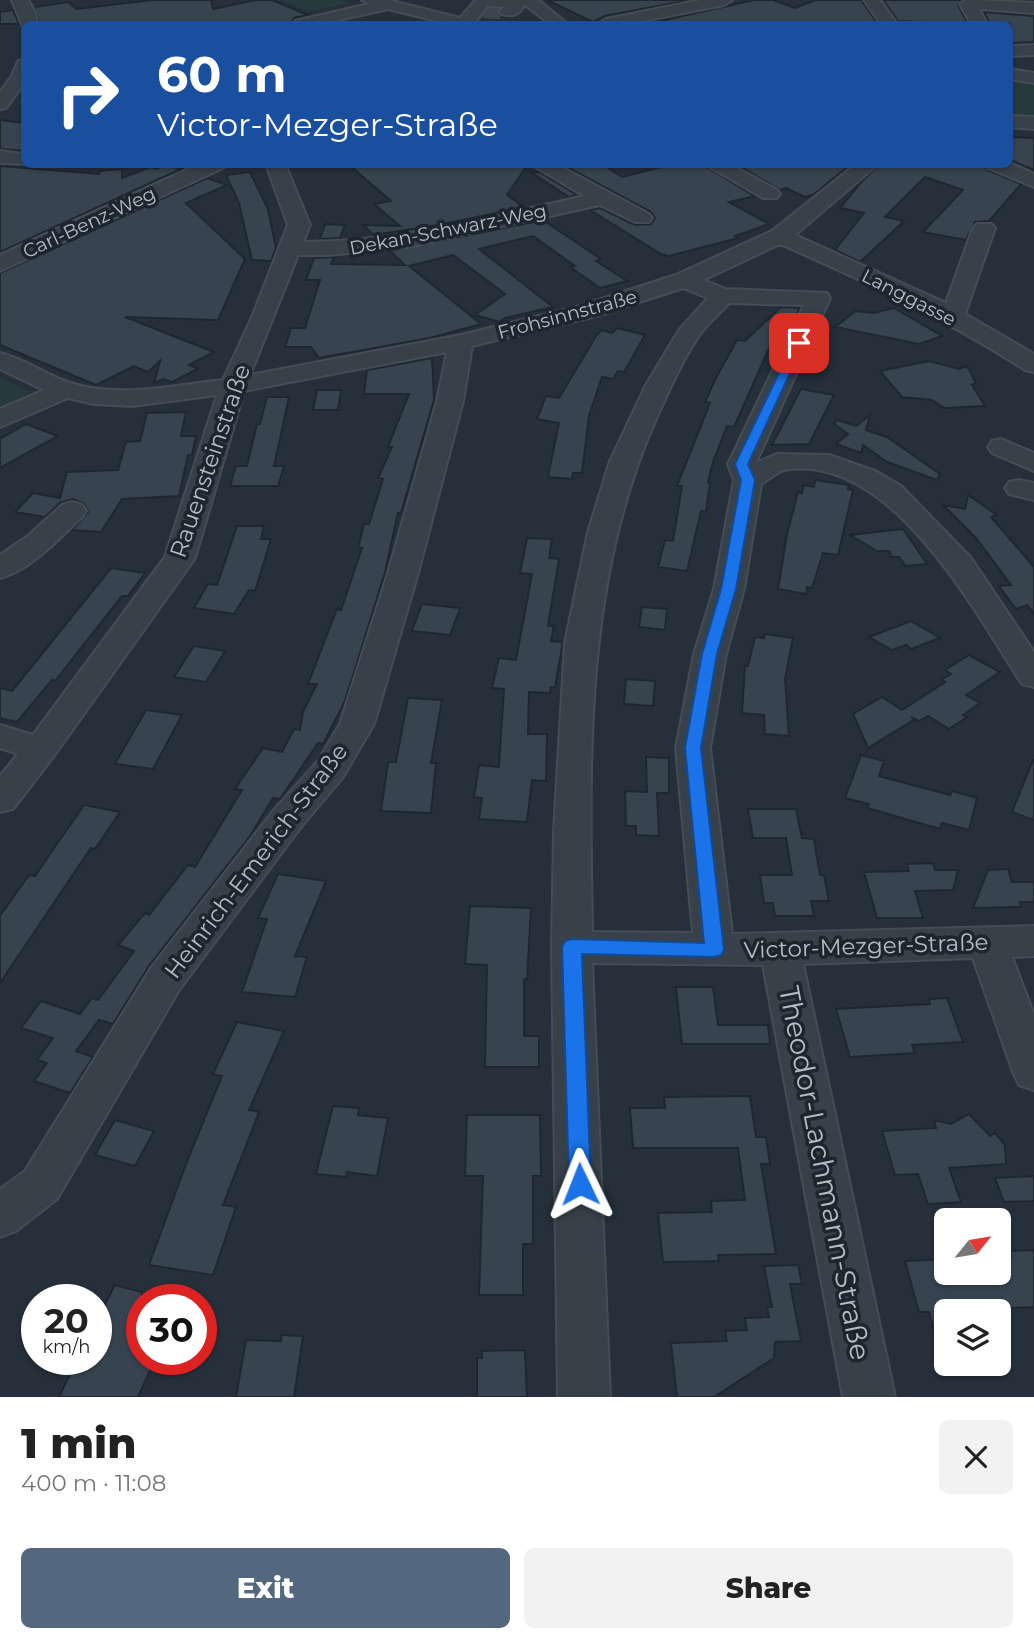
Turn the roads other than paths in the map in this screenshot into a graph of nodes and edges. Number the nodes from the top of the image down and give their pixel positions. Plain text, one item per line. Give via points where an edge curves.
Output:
1 (20, 0) edge
2 (370, 0) edge
3 (528, 0) edge
4 (724, 0) edge
5 (872, 0) edge
6 (386, 5) junction
7 (696, 6) junction
8 (1034, 8) edge
9 (720, 17) dead end
10 (28, 21) edge
11 (314, 21) edge
12 (453, 21) tunnel mouth
13 (468, 21) edge
14 (557, 21) edge
15 (621, 21) edge
16 (887, 21) edge
17 (977, 21) edge
18 (1034, 50) edge
19 (1013, 51) edge
20 (1013, 74) edge
21 (21, 75) edge
22 (1034, 78) edge
23 (0, 104) edge
24 (1013, 121) edge
25 (1034, 122) edge
26 (1013, 133) edge
27 (1034, 134) edge
28 (0, 157) edge
29 (21, 160) edge
30 (207, 168) edge
31 (277, 168) edge
32 (547, 168) edge
33 (721, 168) edge
34 (864, 168) edge
35 (1004, 168) edge
36 (1034, 181) edge
37 (770, 194) dead end
38 (603, 198) junction
39 (642, 218) dead end
40 (984, 228) dead end
41 (779, 236) junction
42 (291, 249) junction
43 (0, 264) edge
44 (684, 280) junction
45 (723, 296) junction
46 (952, 318) junction
47 (461, 342) junction
48 (0, 360) edge
49 (1034, 365) edge
50 (233, 386) junction
51 (65, 390) junction
52 (0, 419) edge
53 (1001, 447) dead end
54 (1034, 463) edge
55 (748, 480) junction
56 (72, 511) dead end
57 (0, 569) edge
58 (1034, 677) edge
59 (0, 736) edge
60 (41, 749) junction
61 (0, 800) edge
62 (1034, 941) edge
63 (987, 943) junction
64 (572, 947) junction
65 (714, 950) junction
66 (780, 950) junction
67 (1034, 1072) edge
68 (0, 1216) edge
69 (584, 1397) edge
70 (869, 1397) edge

1 - 10 street
2 - 6 street
3 - 13 street via 506,7 483,1
3 - 14 street
4 - 7 street
5 - 16 street
6 - 11 street
6 - 12 street
7 - 9 street
7 - 15 street
8 - 17 street via 968,4
18 - 19 street
20 - 22 street
21 - 23 street
24 - 25 street
26 - 27 street
28 - 29 street
30 - 43 street, Carl-Benz-Weg
31 - 42 street, Rauensteinstraße via 299,225
32 - 38 street, Dekan-Schwarz-Weg
33 - 37 street
34 - 41 street, Frohsinnstraße
35 - 36 street
38 - 39 street, Dekan-Schwarz-Weg
38 - 42 street, Dekan-Schwarz-Weg via 379,246
40 - 46 street
41 - 44 street, Frohsinnstraße
41 - 46 street, Langgasse
42 - 50 street, Rauensteinstraße
44 - 45 street
44 - 47 street, Frohsinnstraße via 588,311
45 - 55 street via 819,298 742,464
45 - 64 street via 691,330 659,386 624,461 602,532 581,643
46 - 49 street, Langgasse
47 - 50 street, Frohsinnstraße
47 - 68 street, Heinrich-Emerich-Straße via 450,401 357,724 331,769 165,979 41,1185
48 - 51 street, Frohsinnstraße
50 - 51 street, Frohsinnstraße via 132,398
50 - 60 street, Rauensteinstraße via 180,558
51 - 52 street
53 - 54 street
55 - 58 street via 776,462 830,463 891,492 960,564
55 - 65 street via 693,748
56 - 57 street
59 - 60 street
60 - 61 street, Rauensteinstraße
62 - 63 street, Victor-Mezger-Straße
63 - 66 street, Victor-Mezger-Straße
63 - 67 street
64 - 65 street, Victor-Mezger-Straße
64 - 69 street
65 - 66 street, Victor-Mezger-Straße
66 - 70 street, Theodor-Lachmann-Straße

